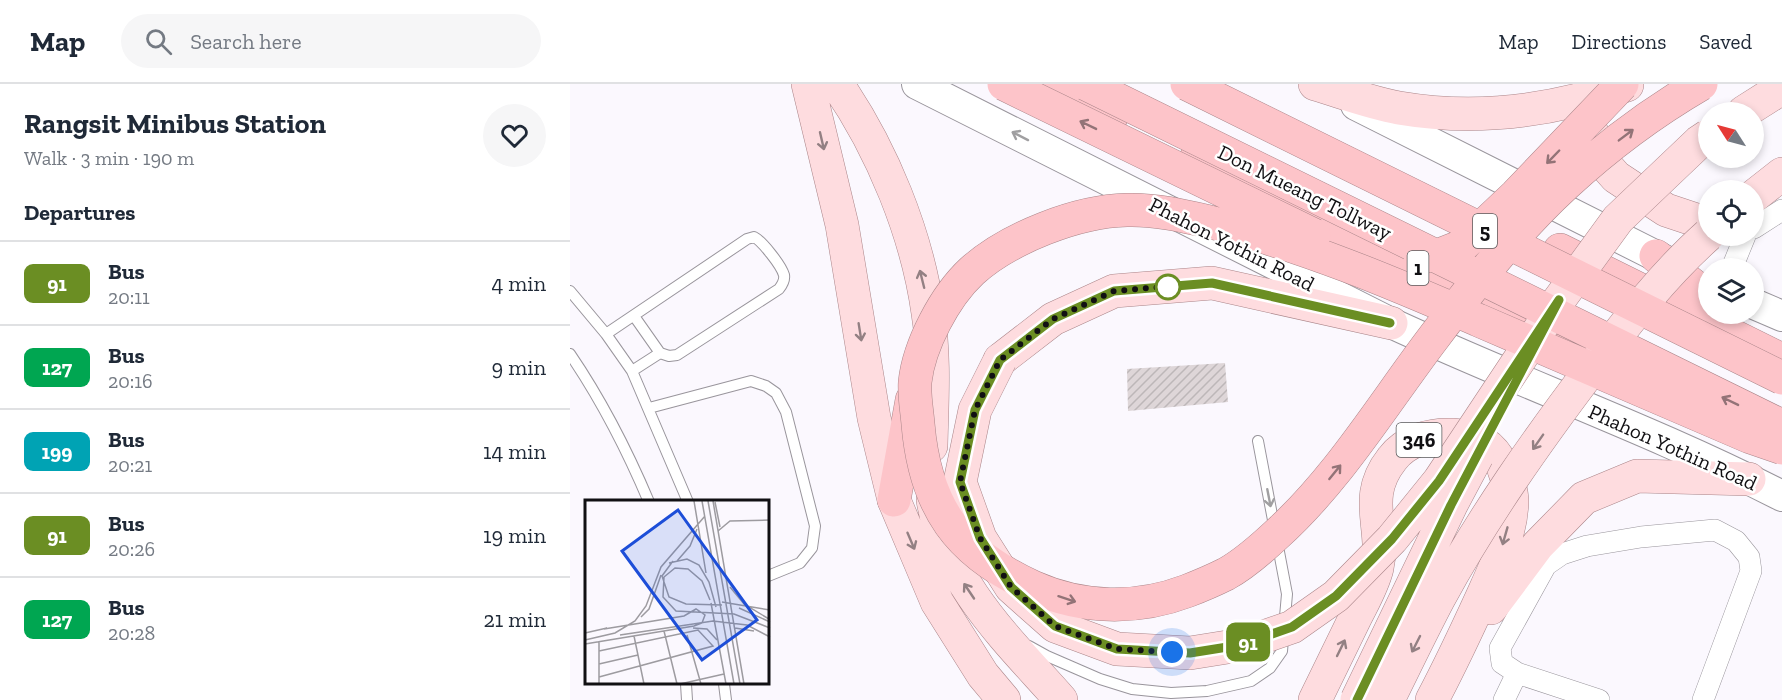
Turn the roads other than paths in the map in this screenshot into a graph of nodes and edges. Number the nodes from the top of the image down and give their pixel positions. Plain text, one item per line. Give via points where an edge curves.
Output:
1 (808, 84) edge
2 (837, 84) edge
3 (917, 84) edge
4 (1004, 84) edge
5 (1053, 84) edge
6 (1086, 84) edge
7 (1187, 84) edge
8 (1218, 84) edge
9 (1314, 84) edge
10 (1630, 84) edge
11 (1701, 84) edge
12 (1782, 87) edge
13 (1608, 91) edge
14 (1759, 102) edge
15 (1698, 144) edge
16 (1782, 174) edge
17 (1764, 188) edge
18 (1782, 210) edge
19 (1698, 221) edge
20 (1764, 222) edge
21 (1698, 244) edge
22 (1656, 256) junction
23 (1698, 278) edge
24 (1698, 289) edge
25 (570, 291) edge
26 (1559, 300) junction
27 (634, 316) junction
28 (1390, 323) junction
29 (1741, 324) edge
30 (606, 334) junction
31 (660, 353) junction
32 (570, 354) edge
33 (1782, 358) edge
34 (632, 370) junction
35 (1782, 378) edge
36 (915, 383) junction
37 (648, 408) junction
38 (1782, 426) edge
39 (1258, 441) dead end
40 (1782, 450) edge
41 (1749, 479) junction
42 (1782, 496) edge
43 (648, 500) edge
44 (687, 500) edge
45 (894, 500) junction
46 (770, 575) edge
47 (1365, 598) junction
48 (999, 630) junction
49 (1459, 650) junction
50 (1517, 672) junction
51 (686, 685) edge
52 (724, 685) edge
53 (687, 700) edge
54 (726, 700) edge
55 (1004, 700) edge
56 (1061, 700) edge
57 (1315, 700) edge
58 (1357, 700) edge
59 (1388, 700) edge
60 (1432, 700) edge
61 (1503, 700) edge
62 (1599, 700) edge
63 (1703, 700) edge

1 -> 45 main road via 842,225 874,418
48 -> 2 main road via 960,578 937,524 930,464 932,350 924,287 906,223 876,150
28 -> 3 main road, Phahon Yothin Road
13 -> 4 highway, bridge via 1516,195 1462,246 1439,255 1410,257 1385,255 1315,235
5 - 40 highway, Phahon Yothin Road / 1
38 -> 6 highway, Don Mueang Tollway / 5, bridge
7 - 35 highway, 5, bridge
8 - 33 highway
9 - 13 main road via 1398,108 1458,114 1558,106
9 - 22 main road
10 - 13 main road
36 -> 11 highway, bridge via 920,449 932,489 947,520 963,542 981,557 1042,591 1077,602 1149,602 1184,592 1227,573 1297,516 1516,237 1564,186 1627,134
12 - 14 main road
13 - 19 main road via 1590,138 1601,160 1616,177 1666,210
15 - 26 main road, bridge via 1618,219
16 - 17 main road
18 - 20 street
21 -> 59 main road, bridge via 1625,325 1506,487 1439,598
22 - 23 main road
22 - 24 highway
25 - 30 lane
26 - 28 main road, bridge via 1439,481 1392,539 1336,596 1292,627 1240,645 1190,653 1117,649 1055,626 1011,587 980,538 960,482 975,410 1000,360 1053,319 1114,291 1212,283
26 - 58 main road, bridge via 1451,505
27 - 30 lane
27 - 31 lane
27 - 31 lane via 747,239 754,237 762,242 784,275 779,288 677,355
28 - 41 main road, Phahon Yothin Road
29 - 33 highway
30 - 34 lane
31 - 34 lane
32 - 43 lane via 597,393
34 - 37 lane
36 - 40 highway, bridge via 939,312 971,272 1040,230 1127,210 1182,215 1329,258
36 - 45 highway, bridge
37 - 44 lane
37 - 46 lane via 751,381 776,393 786,412 815,526 812,548 800,564
39 -> 48 lane via 1287,594 1282,651 1270,668 1251,681 1207,691 1172,693 1132,688 1047,656
41 - 42 main road, Phahon Yothin Road
41 - 49 main road via 1637,476 1584,498 1538,545
45 -> 55 main road via 937,602 983,675
47 - 49 main road via 1395,584 1419,585 1441,600 1448,610
47 -> 49 main road, 346 via 1377,568 1379,542 1374,502 1382,473 1394,456 1415,441 1440,434 1473,437 1497,453 1512,501 1507,534
57 -> 47 main road, 346
48 - 56 main road
49 - 60 main road, 346
50 - 61 street
50 - 62 street
50 - 63 street via 1502,663 1500,648 1546,566 1562,554 1641,537 1715,530 1736,541 1749,557 1751,571
51 - 53 lane
52 - 54 lane

